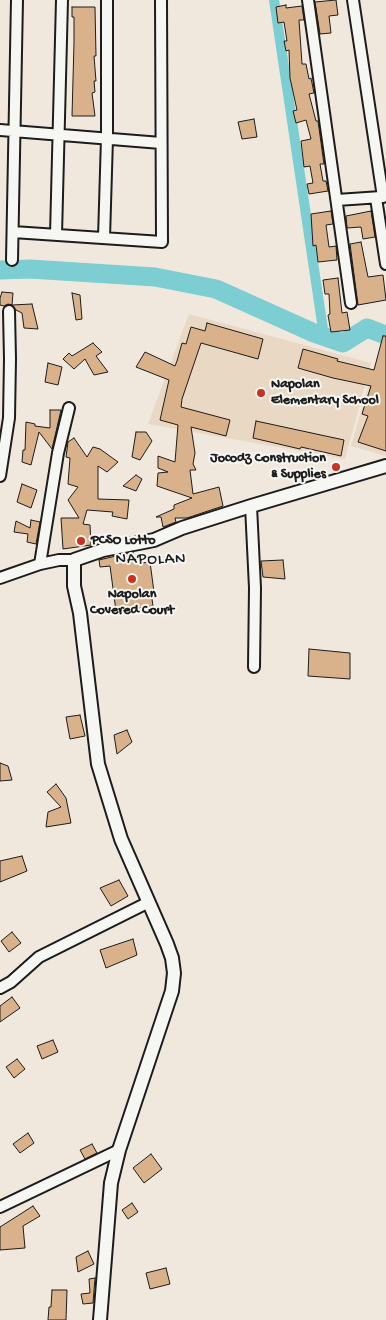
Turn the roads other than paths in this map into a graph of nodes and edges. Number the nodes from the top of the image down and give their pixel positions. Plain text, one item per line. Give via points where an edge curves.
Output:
1 (17, 0) edge
2 (62, 0) edge
3 (107, 0) edge
4 (161, 0) edge
5 (308, 0) edge
6 (353, 0) edge
7 (0, 130) edge
8 (14, 130) junction
9 (58, 134) junction
10 (107, 138) junction
11 (162, 142) junction
12 (382, 197) edge
13 (337, 200) junction
14 (13, 232) junction
15 (56, 235) junction
16 (104, 238) junction
17 (385, 249) edge
18 (12, 260) dead end
19 (386, 264) edge
20 (351, 303) dead end
21 (9, 311) dead end
22 (69, 408) dead end
23 (4, 419) edge
24 (386, 466) edge
25 (0, 476) edge
26 (251, 506) junction
27 (74, 560) junction
28 (40, 564) junction
29 (0, 578) edge
30 (254, 667) dead end
31 (149, 902) junction
32 (0, 988) edge
33 (119, 1150) junction
34 (0, 1208) edge
35 (100, 1320) edge

1 - 8 street
2 - 9 street
3 - 10 street
4 - 11 street
5 - 13 street
6 - 12 street
7 - 8 street
8 - 9 street
8 - 14 street
9 - 10 street
9 - 15 street
10 - 11 street
10 - 16 street
11 - 16 street via 162,242
12 - 13 street
12 - 17 street
13 - 20 street
14 - 15 street
14 - 18 street
15 - 16 street
17 - 19 street
21 - 23 street via 10,359
22 - 28 street via 58,453
23 - 25 street
24 - 26 street
26 - 27 street via 154,540 103,550
26 - 30 street
27 - 28 street
27 - 31 street via 74,586 98,764 121,839
28 - 29 street
31 - 32 street via 39,957
31 - 33 street via 172,958 172,991
33 - 34 street
33 - 35 street via 111,1183

